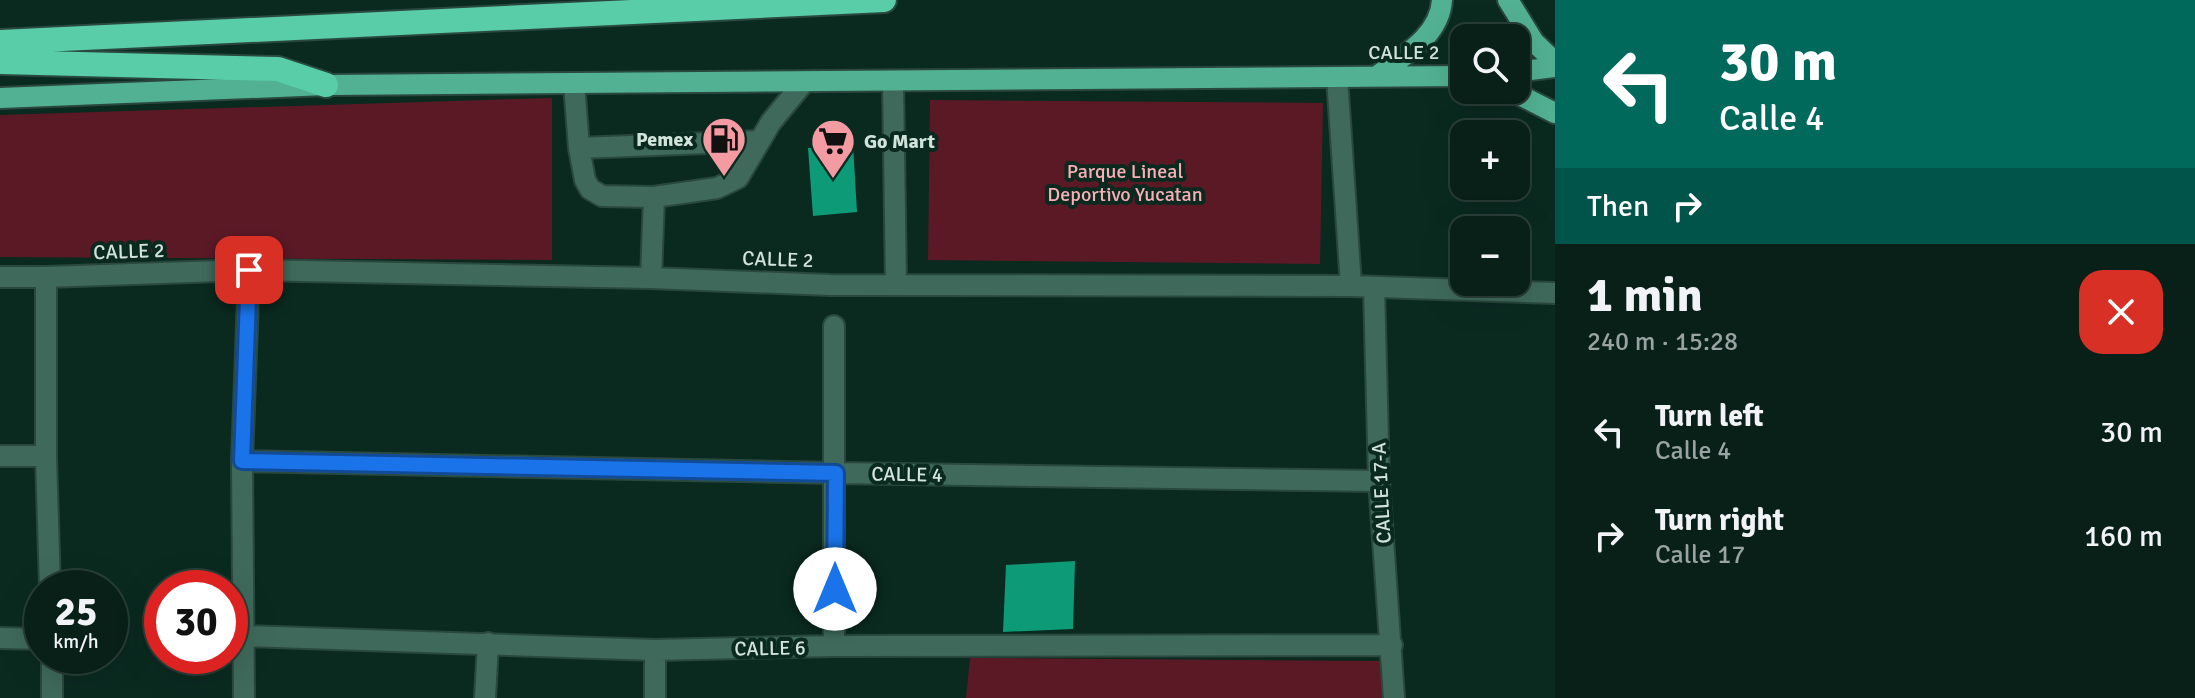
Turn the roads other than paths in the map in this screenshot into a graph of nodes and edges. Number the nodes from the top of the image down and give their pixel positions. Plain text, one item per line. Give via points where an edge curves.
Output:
1 (884, 0) edge
2 (1442, 0) edge
3 (1508, 0) edge
4 (0, 42) edge
5 (0, 62) edge
6 (1555, 64) edge
7 (1530, 69) edge
8 (1377, 76) junction
9 (1450, 76) edge
10 (1337, 77) junction
11 (893, 81) junction
12 (804, 82) junction
13 (574, 83) junction
14 (326, 85) junction
15 (0, 98) edge
16 (1530, 100) edge
17 (1555, 113) edge
18 (759, 141) junction
19 (579, 148) junction
20 (654, 197) junction
21 (249, 270) junction
22 (0, 277) edge
23 (46, 277) junction
24 (651, 278) junction
25 (896, 285) junction
26 (1351, 286) junction
27 (1374, 288) junction
28 (1555, 293) edge
29 (834, 326) dead end
30 (0, 456) edge
31 (46, 456) junction
32 (242, 461) junction
33 (836, 473) junction
34 (1379, 481) junction
35 (49, 570) edge
36 (243, 570) edge
37 (248, 636) edge
38 (0, 638) edge
39 (24, 639) edge
40 (488, 643) junction
41 (1392, 645) junction
42 (834, 646) junction
43 (655, 650) junction
44 (52, 674) edge
45 (244, 674) edge
46 (52, 698) edge
47 (244, 698) edge
48 (485, 698) edge
49 (655, 698) edge
50 (1394, 698) edge

1 - 4 highway
2 - 8 main road via 1434,29
3 - 6 main road
5 - 14 highway via 278,69
6 - 7 main road
8 - 9 main road, CALLE 2
8 - 10 main road, CALLE 2
10 - 11 main road, CALLE 2
10 - 26 street
11 - 12 main road, CALLE 2
11 - 25 street
12 - 13 main road, CALLE 2
12 - 18 street
13 - 14 main road, CALLE 2
13 - 19 street
14 - 15 main road, CALLE 2
16 - 17 main road
18 - 19 street
18 - 20 street via 738,178 717,188
19 - 20 street via 590,189 602,196
20 - 24 street
21 - 23 street, CALLE 2
21 - 24 street, CALLE 2
21 - 32 street
22 - 23 street, CALLE 2
23 - 31 street
24 - 25 street, CALLE 2
25 - 26 street, CALLE 2
26 - 27 street, CALLE 2
27 - 28 street, CALLE 2
27 - 34 street, CALLE 17-A
29 - 33 street
30 - 31 street
31 - 35 street
32 - 33 street, CALLE 4
32 - 36 street
33 - 34 street, CALLE 4
33 - 42 street
34 - 41 street, CALLE 17-A
37 - 40 street, CALLE 6
38 - 39 street
40 - 43 street, CALLE 6
40 - 48 street
41 - 42 street, CALLE 6
41 - 50 street, CALLE 17-A
42 - 43 street, CALLE 6
43 - 49 street
44 - 46 street
45 - 47 street

